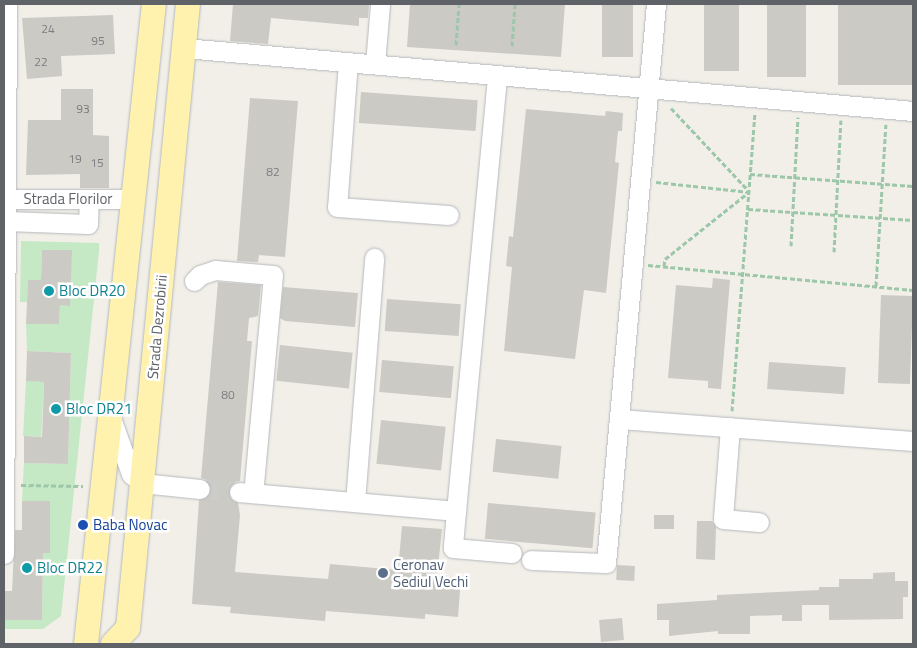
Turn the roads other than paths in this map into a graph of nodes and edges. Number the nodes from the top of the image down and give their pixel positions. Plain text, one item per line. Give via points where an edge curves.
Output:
1 (7, 4) edge
2 (154, 4) edge
3 (188, 4) edge
4 (380, 4) edge
5 (656, 4) edge
6 (184, 48) junction
7 (348, 62) junction
8 (374, 64) junction
9 (497, 75) junction
10 (649, 88) junction
11 (913, 111) edge
12 (5, 199) edge
13 (89, 199) junction
14 (132, 199) junction
15 (448, 215) dead end
16 (6, 221) junction
17 (374, 258) dead end
18 (194, 282) dead end
19 (110, 414) junction
20 (619, 419) junction
21 (730, 428) junction
22 (913, 441) edge
23 (142, 483) junction
24 (200, 488) tunnel mouth
25 (356, 502) junction
26 (456, 511) junction
27 (759, 522) dead end
28 (512, 553) dead end
29 (4, 554) edge
30 (531, 560) dead end
31 (86, 644) edge
32 (113, 644) edge

1 - 12 street
2 - 14 main road
3 - 6 main road, Strada Dezrobirii
4 - 8 street
5 - 10 street
6 - 7 street
6 - 23 main road, Strada Dezrobirii
7 - 8 street
7 - 15 street via 337,206
8 - 9 street
9 - 10 street
9 - 26 street
10 - 11 street
10 - 20 street
12 - 13 street, Strada Florilor
12 - 16 street
13 - 14 street, Strada Florilor
13 - 16 street via 88,224
14 - 19 main road
16 - 29 street
17 - 25 street
18 - 25 street via 200,275 215,270 273,275 246,493
19 - 23 street via 131,474
19 - 31 main road
20 - 21 street
20 - 30 street via 606,563
21 - 22 street
21 - 27 street via 723,519
23 - 24 street
23 - 32 main road, Strada Dezrobirii via 128,628
25 - 26 street
26 - 28 street via 453,548

